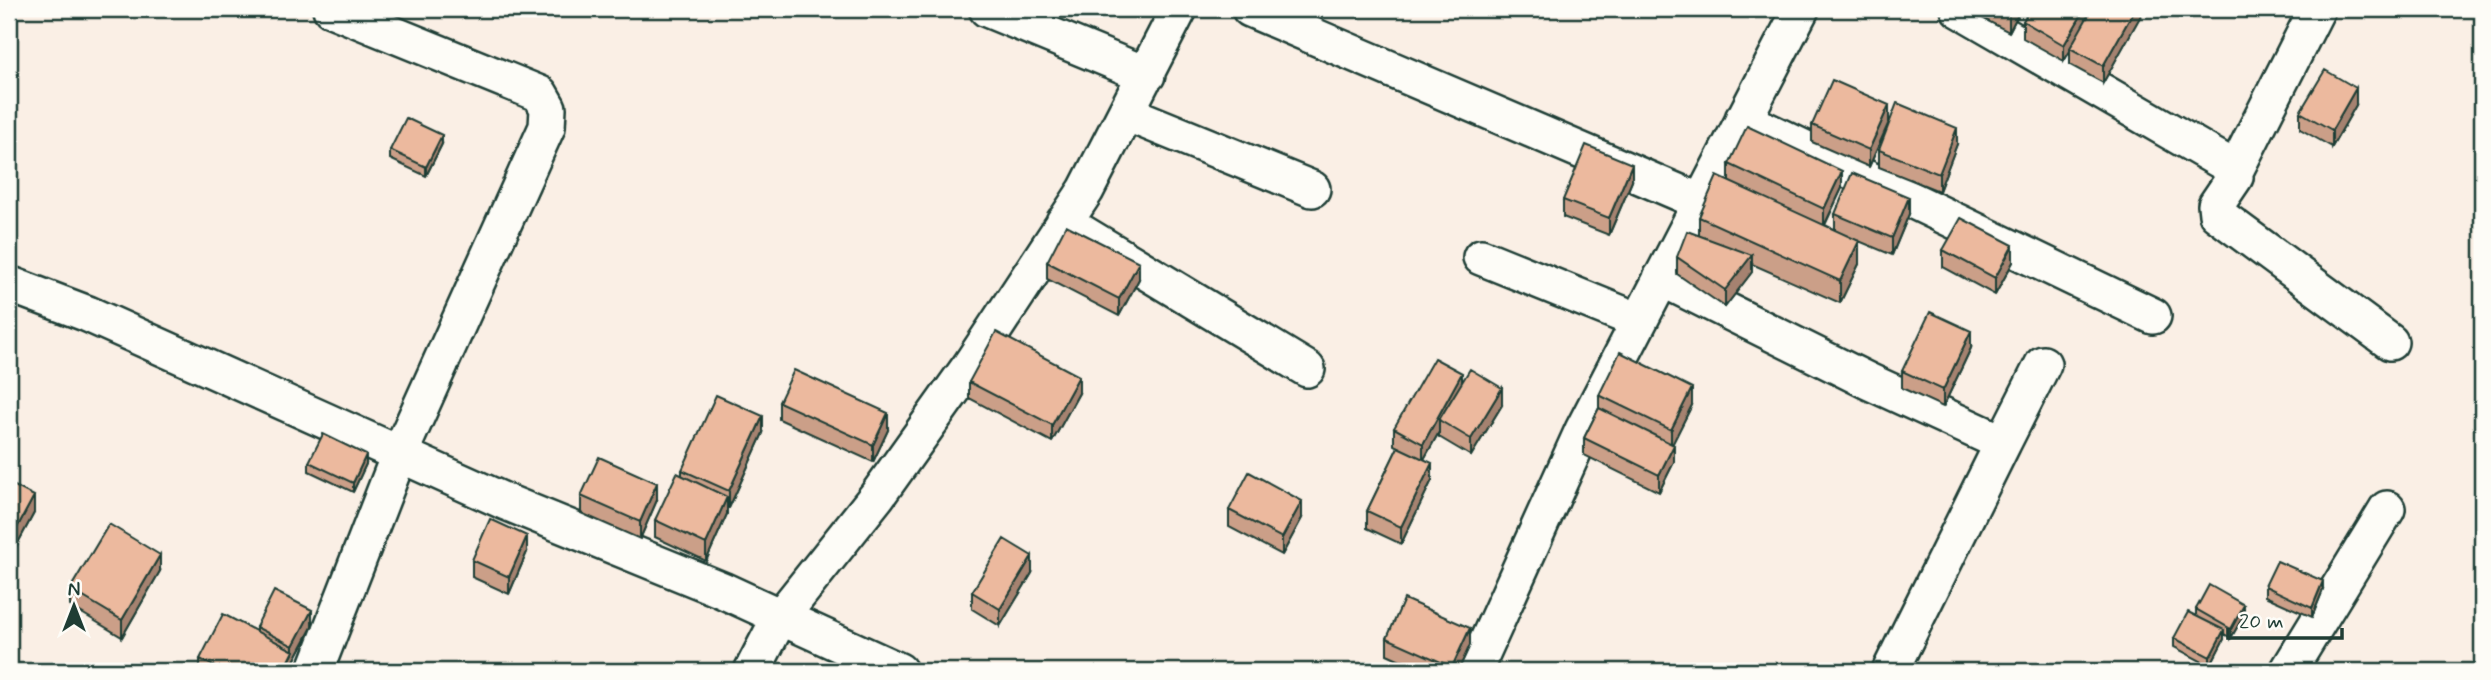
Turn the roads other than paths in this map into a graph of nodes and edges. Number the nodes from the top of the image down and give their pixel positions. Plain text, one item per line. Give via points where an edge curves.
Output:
1 (331, 9) edge
2 (987, 9) edge
3 (1179, 9) edge
4 (1250, 9) edge
5 (1959, 9) edge
6 (2317, 9) edge
7 (1792, 11) edge
8 (1147, 75) junction
9 (1126, 113) junction
10 (1743, 119) junction
11 (2235, 171) junction
12 (1311, 189) dead end
13 (1701, 202) junction
14 (1065, 222) junction
15 (1481, 257) dead end
16 (1661, 278) junction
17 (9, 284) edge
18 (2153, 316) dead end
19 (1639, 321) junction
20 (2390, 342) dead end
21 (2043, 364) dead end
22 (1307, 369) dead end
23 (2003, 443) junction
24 (399, 455) junction
25 (2387, 509) dead end
26 (779, 619) junction
27 (316, 671) edge
28 (752, 671) edge
29 (900, 671) edge
30 (1474, 671) edge
31 (1891, 671) edge
32 (2288, 671) edge

1 - 24 street via 540,94 548,108 547,127
2 - 8 street
3 - 8 street
4 - 13 street
5 - 11 street
6 - 11 street
7 - 10 street
8 - 9 street
9 - 12 street
9 - 14 street
10 - 13 street
10 - 18 street
11 - 20 street via 2233,182 2216,205 2217,214
13 - 16 street
14 - 22 street
14 - 26 street via 877,496
15 - 19 street
16 - 19 street
16 - 23 street
17 - 24 street via 88,314
19 - 30 street via 1583,430
21 - 23 street
23 - 31 street
24 - 26 street via 722,590
24 - 27 street
25 - 32 street
26 - 28 street
26 - 29 street

